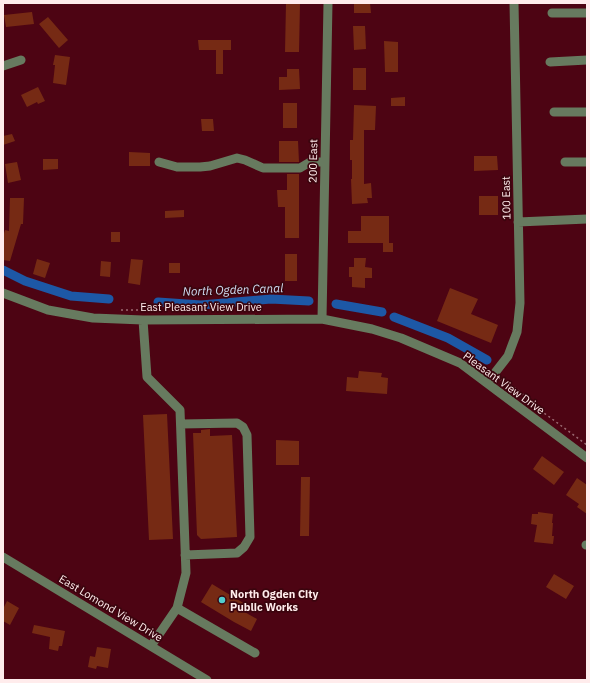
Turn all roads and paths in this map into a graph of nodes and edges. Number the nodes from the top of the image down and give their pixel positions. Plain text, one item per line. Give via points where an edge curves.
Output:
1 (328, 3) edge
2 (514, 3) edge
3 (552, 13) dead end
4 (587, 13) edge
5 (21, 60) dead end
6 (587, 60) edge
7 (550, 62) dead end
8 (3, 66) edge
9 (554, 112) dead end
10 (587, 112) edge
11 (159, 162) dead end
12 (325, 162) junction
13 (565, 162) dead end
14 (587, 162) edge
15 (587, 219) edge
16 (518, 222) junction
17 (3, 293) edge
18 (322, 319) junction
19 (143, 320) junction
20 (401, 338) joint
21 (504, 382) dead end
22 (487, 383) junction
23 (181, 424) junction
24 (587, 445) edge
25 (587, 458) edge
26 (186, 555) junction
27 (3, 557) edge
28 (177, 608) junction
29 (151, 646) junction
30 (255, 652) dead end
31 (207, 680) edge

1 - 12 street, 200 East
2 - 16 street, 100 East
3 - 4 street
5 - 8 street
6 - 7 street
9 - 10 street
11 - 12 street via 177,167 206,167 237,158 263,168 300,168 310,162
12 - 18 street, 200 East
13 - 14 street
15 - 16 street
16 - 22 street, 100 East via 518,332 508,356
17 - 19 street, East Pleasant View Drive via 48,310 71,315
18 - 19 street, East Pleasant View Drive
18 - 20 street, East Pleasant View Drive
19 - 23 street via 147,377 180,410
20 - 22 street, Pleasant View Drive via 460,363
21 - 24 path
22 - 25 street, Pleasant View Drive
23 - 26 street
23 - 26 street via 237,423 245,430 250,537 237,554
26 - 28 street via 186,573
27 - 29 street, East Lomond View Drive
28 - 29 street
28 - 30 street
29 - 31 street, East Lomond View Drive

